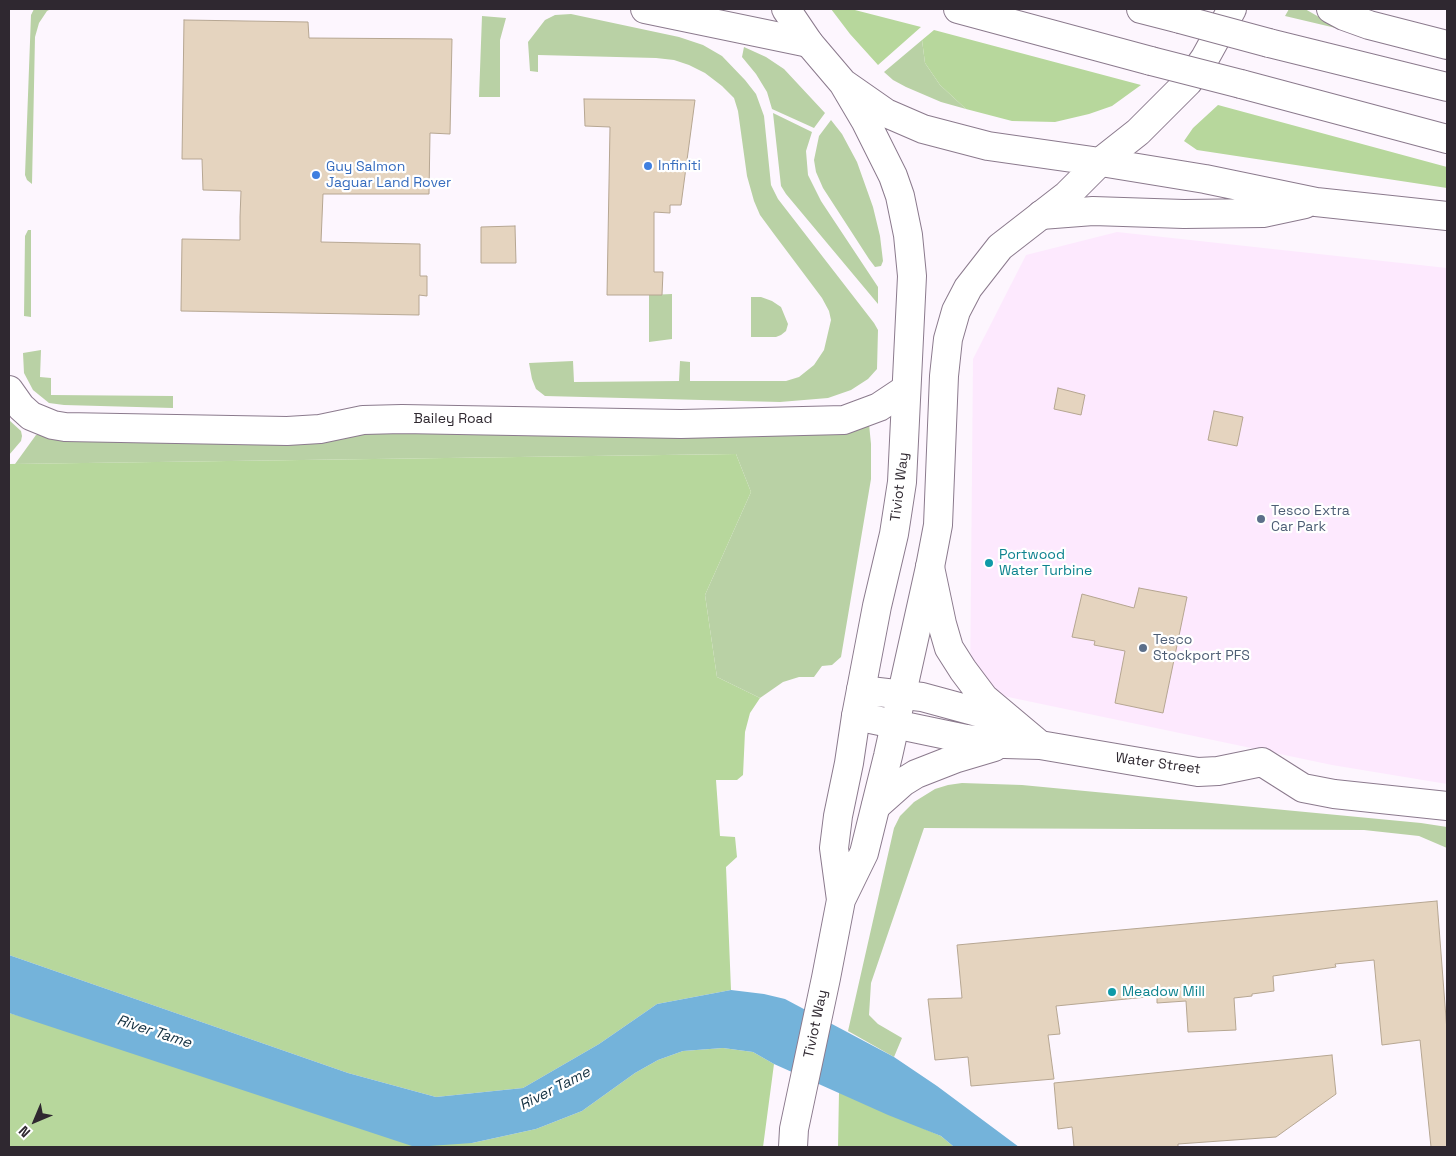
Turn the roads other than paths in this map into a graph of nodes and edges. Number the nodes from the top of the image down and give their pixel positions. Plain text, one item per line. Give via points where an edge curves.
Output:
1 (645, 9) edge
2 (786, 9) edge
3 (958, 9) edge
4 (1141, 9) edge
5 (1232, 9) edge
6 (1331, 9) edge
7 (809, 42) junction
8 (1447, 45) edge
9 (843, 83) junction
10 (1447, 87) edge
11 (1447, 139) edge
12 (1100, 162) junction
13 (1316, 202) junction
14 (1041, 215) junction
15 (1447, 216) edge
16 (906, 389) junction
17 (9, 390) edge
18 (930, 566) junction
19 (902, 695) junction
20 (858, 703) junction
21 (895, 725) junction
22 (1007, 733) junction
23 (876, 806) junction
24 (1447, 806) edge
25 (840, 900) junction
26 (793, 1138) edge

1 - 7 main road
2 - 7 main road
3 - 11 main road, bridge
4 - 10 main road, bridge
5 - 12 main road, Tiviot Way via 1206,58 1188,82 1138,132
6 - 8 main road via 1369,25
7 - 9 main road
9 - 12 main road via 886,113 923,129 988,146
9 - 16 main road, Tiviot Way via 866,122 900,196 912,276
12 - 13 main road
12 - 14 main road, Tiviot Way
13 - 14 main road via 1263,213 1093,211
13 - 15 main road
14 - 18 main road, Tiviot Way via 1000,247 968,288 956,311 948,339 944,376 938,524
16 - 17 main road, Bailey Road via 879,407 844,420 681,424 402,419 363,420 287,430 65,427 31,416
16 - 20 main road, Tiviot Way via 902,482
18 - 19 main road, Tiviot Way
18 - 22 main road, Water Street via 949,648
19 - 20 main road, Water Street
19 - 21 main road, Tiviot Way
19 - 22 main road, Water Street via 922,697
20 - 21 main road
20 - 25 main road, Tiviot Way via 834,848
21 - 22 main road via 966,739
21 - 23 main road, Tiviot Way
22 - 23 main road via 916,774
22 - 24 main road, Water Street via 1040,745 1198,772 1262,762 1303,788
23 - 25 main road, Tiviot Way via 864,853
25 - 26 main road, Tiviot Way

